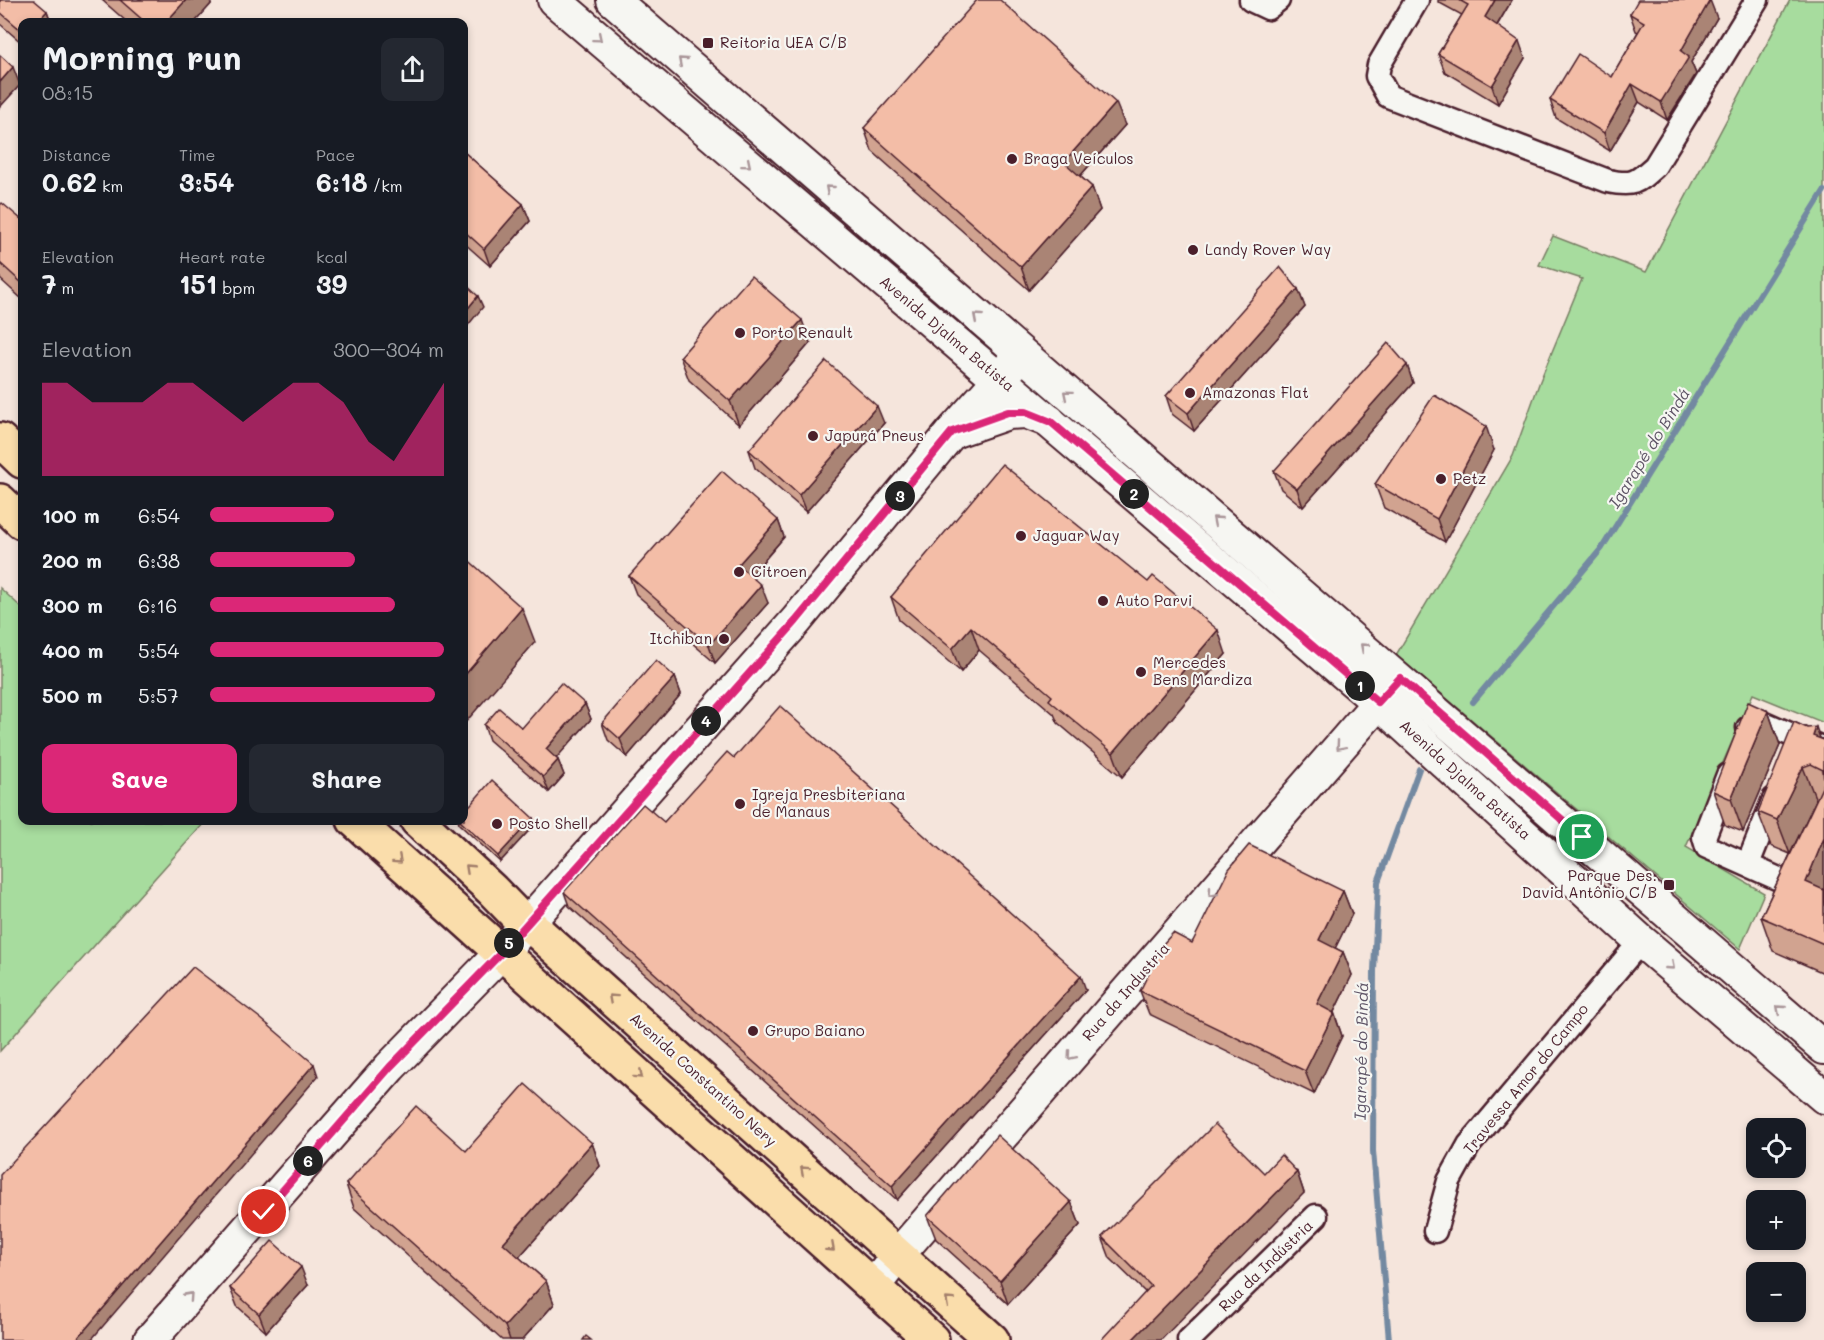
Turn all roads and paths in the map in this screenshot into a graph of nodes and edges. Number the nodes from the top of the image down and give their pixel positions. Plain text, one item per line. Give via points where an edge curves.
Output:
1 (554, 0) edge
2 (613, 0) edge
3 (1417, 0) edge
4 (1757, 0) edge
5 (1021, 355) junction
6 (1000, 378) junction
7 (1051, 422) junction
8 (952, 432) junction
9 (0, 440) edge
10 (18, 457) edge
11 (0, 501) edge
12 (18, 518) edge
13 (1400, 678) junction
14 (1378, 702) junction
15 (1799, 738) junction
16 (1824, 749) edge
17 (1791, 759) edge
18 (1782, 780) edge
19 (1824, 811) edge
20 (360, 825) edge
21 (422, 825) edge
22 (1748, 864) junction
23 (525, 924) junction
24 (1641, 941) junction
25 (502, 952) junction
26 (1824, 1048) edge
27 (1824, 1098) edge
28 (1316, 1216) dead end
29 (1435, 1231) dead end
30 (898, 1255) junction
31 (874, 1286) junction
32 (150, 1340) edge
33 (932, 1340) edge
34 (993, 1340) edge
35 (1189, 1340) edge

1 -> 6 main road, Avenida Djalma Batista
5 -> 2 main road
3 - 4 street via 1379,65 1377,76 1388,96 1608,181 1628,185 1655,166
5 - 6 main road
13 -> 5 main road
6 - 7 main road, Avenida Djalma Batista
6 - 8 main road
7 - 8 main road via 1026,412 1008,412
7 - 14 main road, Avenida Djalma Batista
8 - 23 main road via 796,621
9 - 10 highway
11 - 12 highway
13 - 14 main road, Rua da Industria
26 -> 13 main road
14 - 24 main road, Avenida Djalma Batista
14 -> 30 main road, Rua da Industria
15 - 16 street
15 - 17 street
15 - 22 street via 1762,722 1746,731 1704,837 1707,847
18 - 22 street
19 - 22 street via 1791,879 1781,880
20 -> 25 highway
23 -> 21 highway, Avenida Constantino Nery
23 - 25 main road
30 -> 23 highway, Avenida Constantino Nery
24 -> 27 main road, Avenida Djalma Batista
24 - 29 street, Travessa Amor do Campo via 1469,1145 1449,1181
25 -> 31 highway
32 -> 25 main road via 390,1067
28 - 35 street, Rua da Indústria
30 - 31 main road, Rua da Industria
34 -> 30 highway, Avenida Constantino Nery
31 - 33 highway

